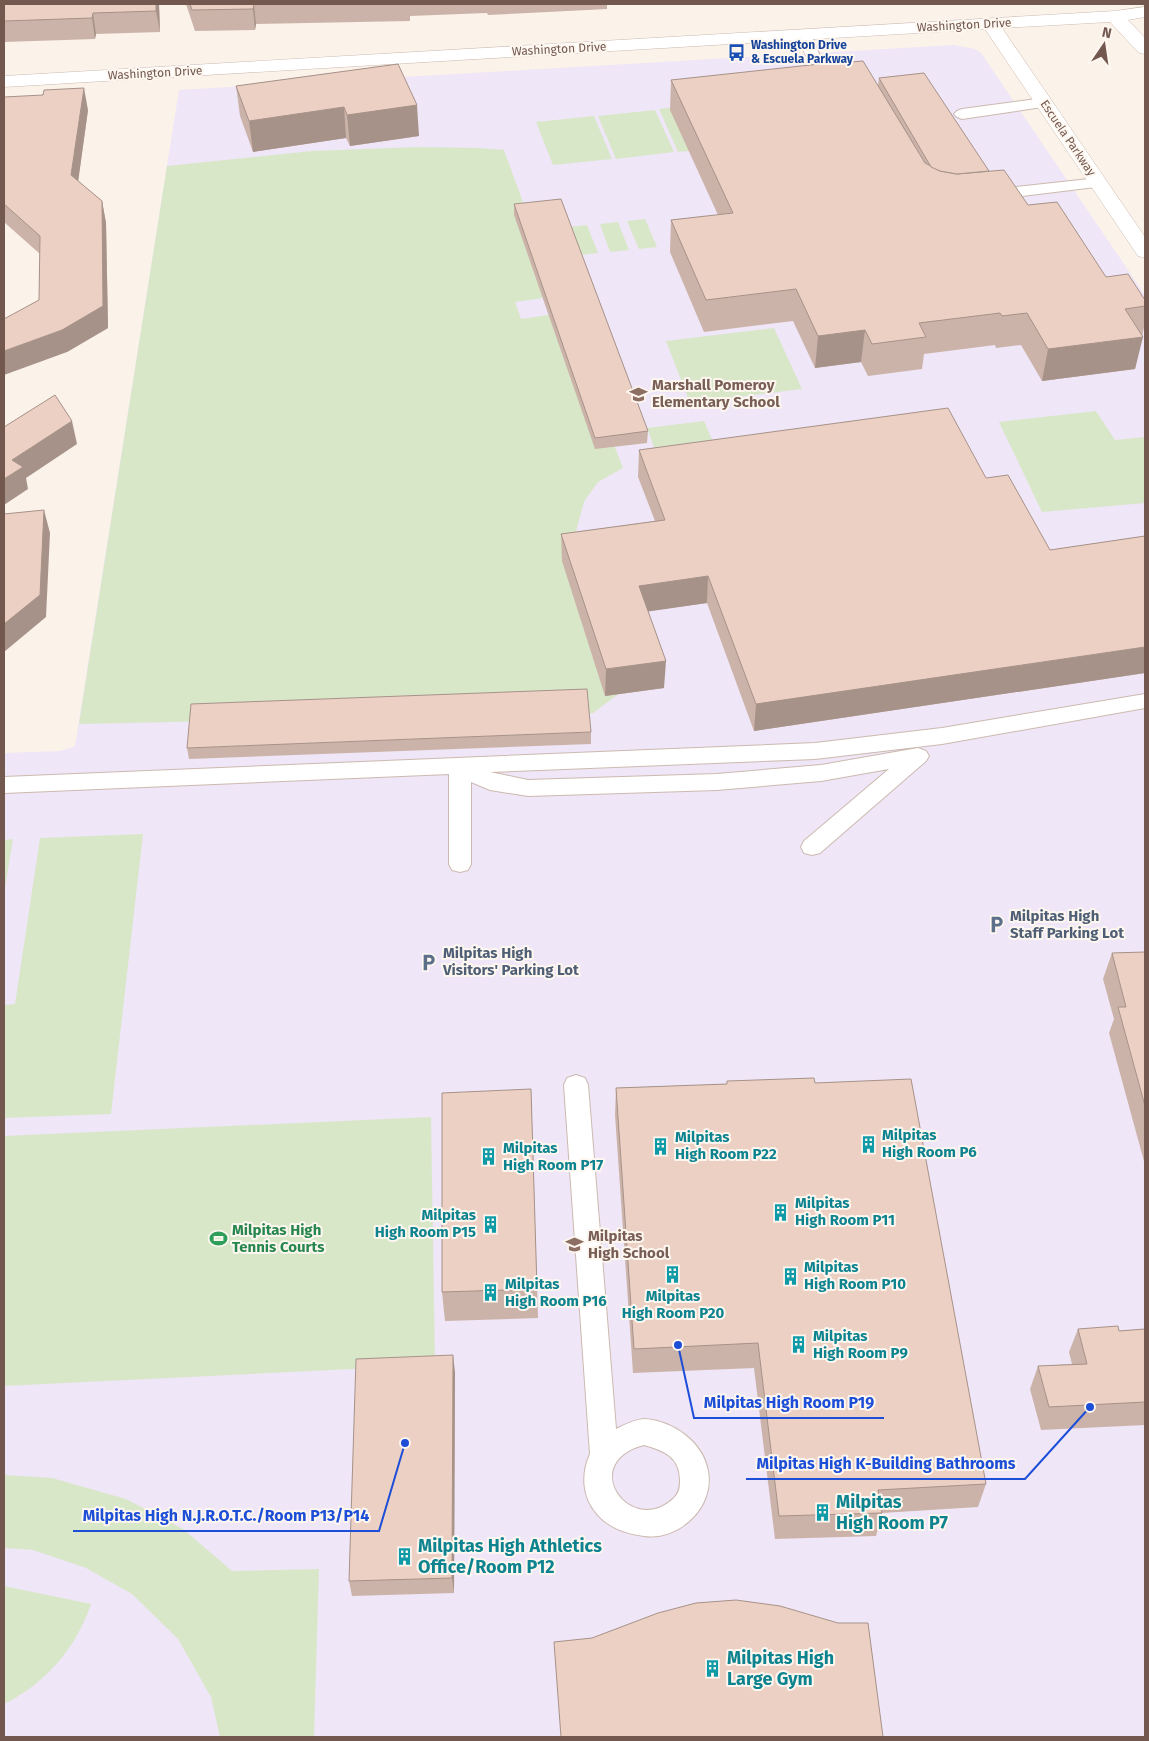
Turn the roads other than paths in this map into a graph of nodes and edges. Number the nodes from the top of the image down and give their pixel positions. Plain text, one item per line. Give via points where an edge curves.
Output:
1 (1145, 12) edge
2 (1115, 16) junction
3 (990, 24) junction
4 (804, 35) junction
5 (1145, 49) edge
6 (861, 81) edge
7 (4, 82) edge
8 (1044, 103) junction
9 (962, 114) dead end
10 (1098, 183) junction
11 (977, 197) edge
12 (1145, 252) edge
13 (1145, 700) edge
14 (942, 736) junction
15 (918, 756) junction
16 (460, 767) junction
17 (4, 785) edge
18 (812, 847) dead end
19 (460, 864) dead end
20 (576, 1085) dead end
21 (604, 1453) dead end

1 - 2 street, Washington Drive
2 - 3 street, Washington Drive
2 - 5 street
3 - 4 street, Washington Drive
3 - 8 street, Escuela Parkway
4 - 6 lane via 820,67
4 - 7 street, Washington Drive
8 - 9 lane
8 - 10 street, Escuela Parkway
10 - 11 lane
10 - 12 street, Escuela Parkway
13 - 14 lane
14 - 15 lane
14 - 16 lane via 815,751
15 - 16 lane via 821,773 726,781 528,788 490,782
15 - 18 lane
16 - 17 lane
16 - 19 lane
20 - 21 lane

